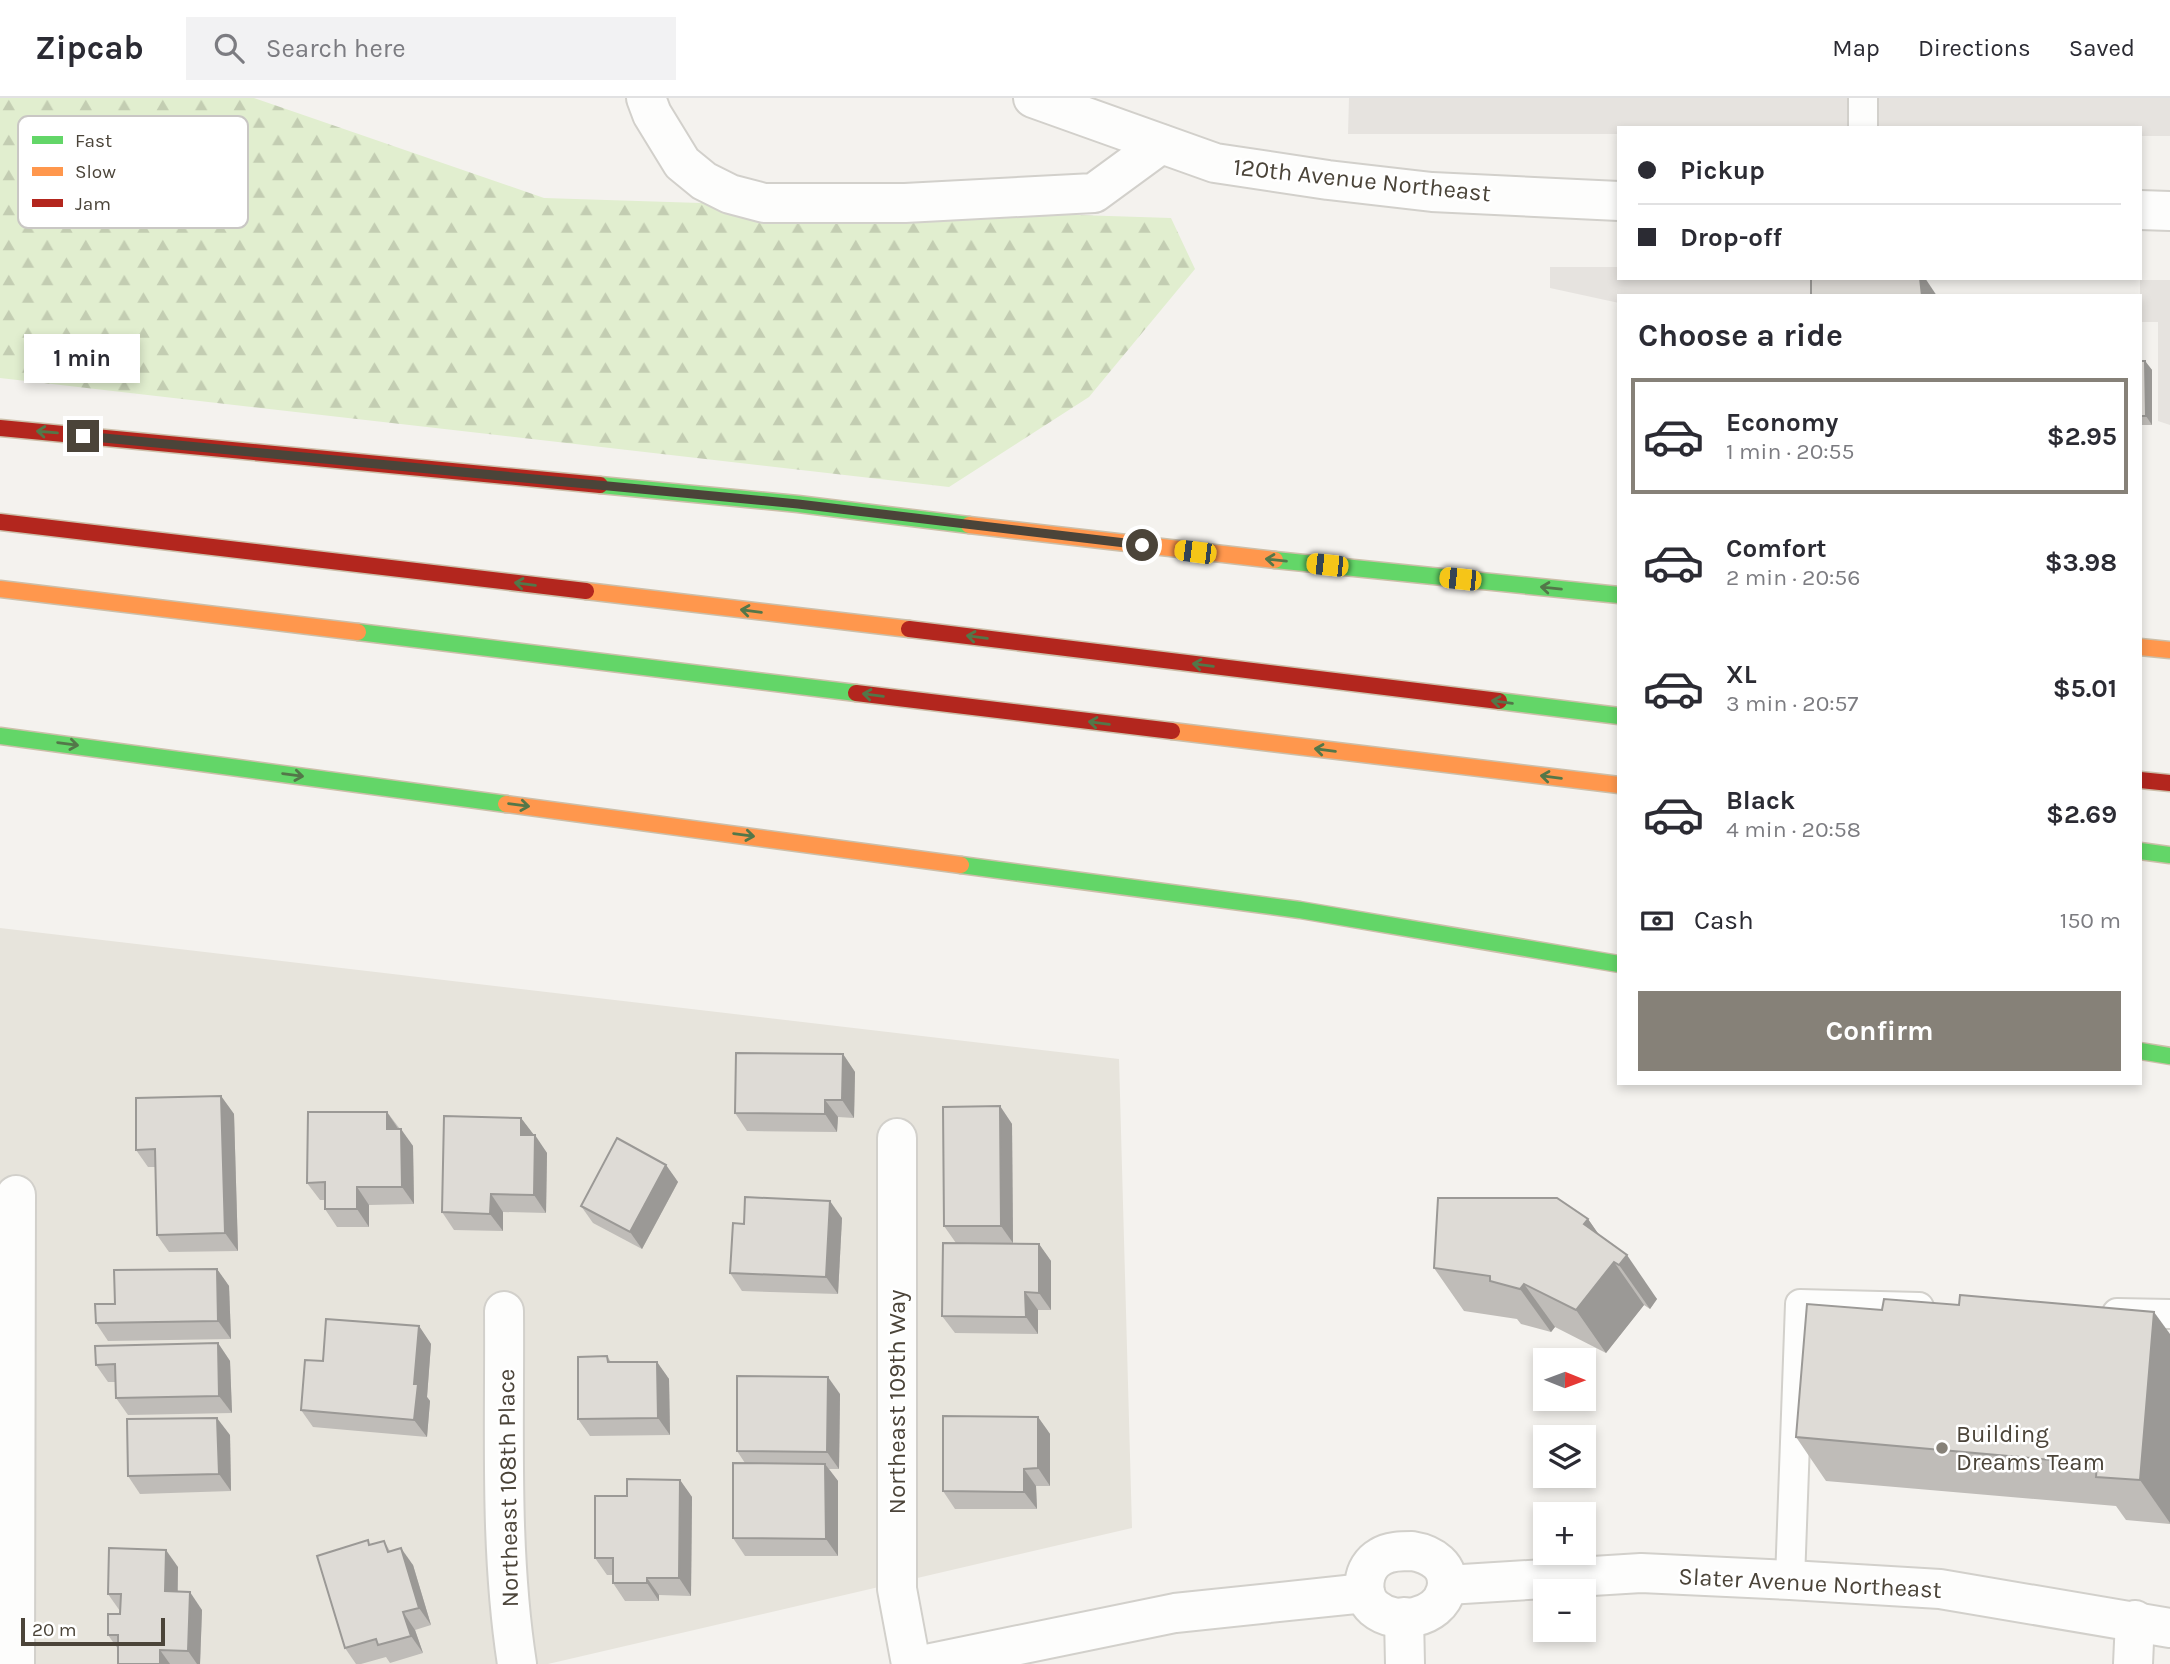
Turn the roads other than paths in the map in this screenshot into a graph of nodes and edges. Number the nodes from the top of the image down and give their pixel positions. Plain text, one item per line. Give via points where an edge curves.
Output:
1 (646, 98) edge
2 (1863, 98) edge
3 (1053, 101) edge
4 (1863, 126) edge
5 (1161, 144) junction
6 (1617, 201) edge
7 (2142, 210) edge
8 (2170, 211) edge
9 (0, 428) edge
10 (0, 522) edge
11 (0, 589) edge
12 (1617, 595) edge
13 (2142, 648) edge
14 (2170, 650) edge
15 (1617, 716) edge
16 (0, 736) edge
17 (2142, 780) edge
18 (2170, 783) edge
19 (1617, 785) edge
20 (2142, 851) edge
21 (2170, 855) edge
22 (1617, 964) edge
23 (2142, 1051) edge
24 (2170, 1056) edge
25 (897, 1138) dead end
26 (16, 1195) dead end
27 (1951, 1308) edge
28 (504, 1311) dead end
29 (2088, 1312) edge
30 (2170, 1314) edge
31 (8, 1363) edge
32 (1790, 1580) junction
33 (1447, 1585) junction
34 (8, 1593) edge
35 (1365, 1593) junction
36 (1404, 1617) junction
37 (2152, 1624) edge
38 (15, 1664) edge
39 (517, 1664) edge
40 (911, 1664) edge
41 (926, 1664) edge
42 (1405, 1664) edge
43 (2133, 1664) edge

1 - 5 street via 682,163 721,190 764,203 905,203 1094,193
2 - 4 lane
3 - 5 street, 120th Avenue Northeast
5 - 6 street, 120th Avenue Northeast via 1215,163 1328,180
7 - 8 street
12 -> 9 highway via 1195,552 798,504
15 -> 10 highway
19 -> 11 highway
13 - 14 highway
16 -> 22 highway via 1300,910
17 - 18 highway
20 - 21 highway
23 - 24 highway
25 - 40 street, Northeast 109th Way via 897,1590
26 - 31 street
27 - 32 lane via 1800,1304
28 - 39 street, Northeast 108th Place via 505,1543
29 - 30 lane
31 - 34 street
32 - 33 street, Slater Avenue Northeast via 1641,1573
32 - 37 street, Slater Avenue Northeast via 1940,1589
33 - 35 street via 1439,1561 1426,1553 1394,1552 1369,1567
33 - 36 street via 1442,1602 1431,1612
34 - 38 street
35 - 36 street via 1385,1615
35 - 41 street via 1175,1613
36 - 42 street
37 - 43 street

